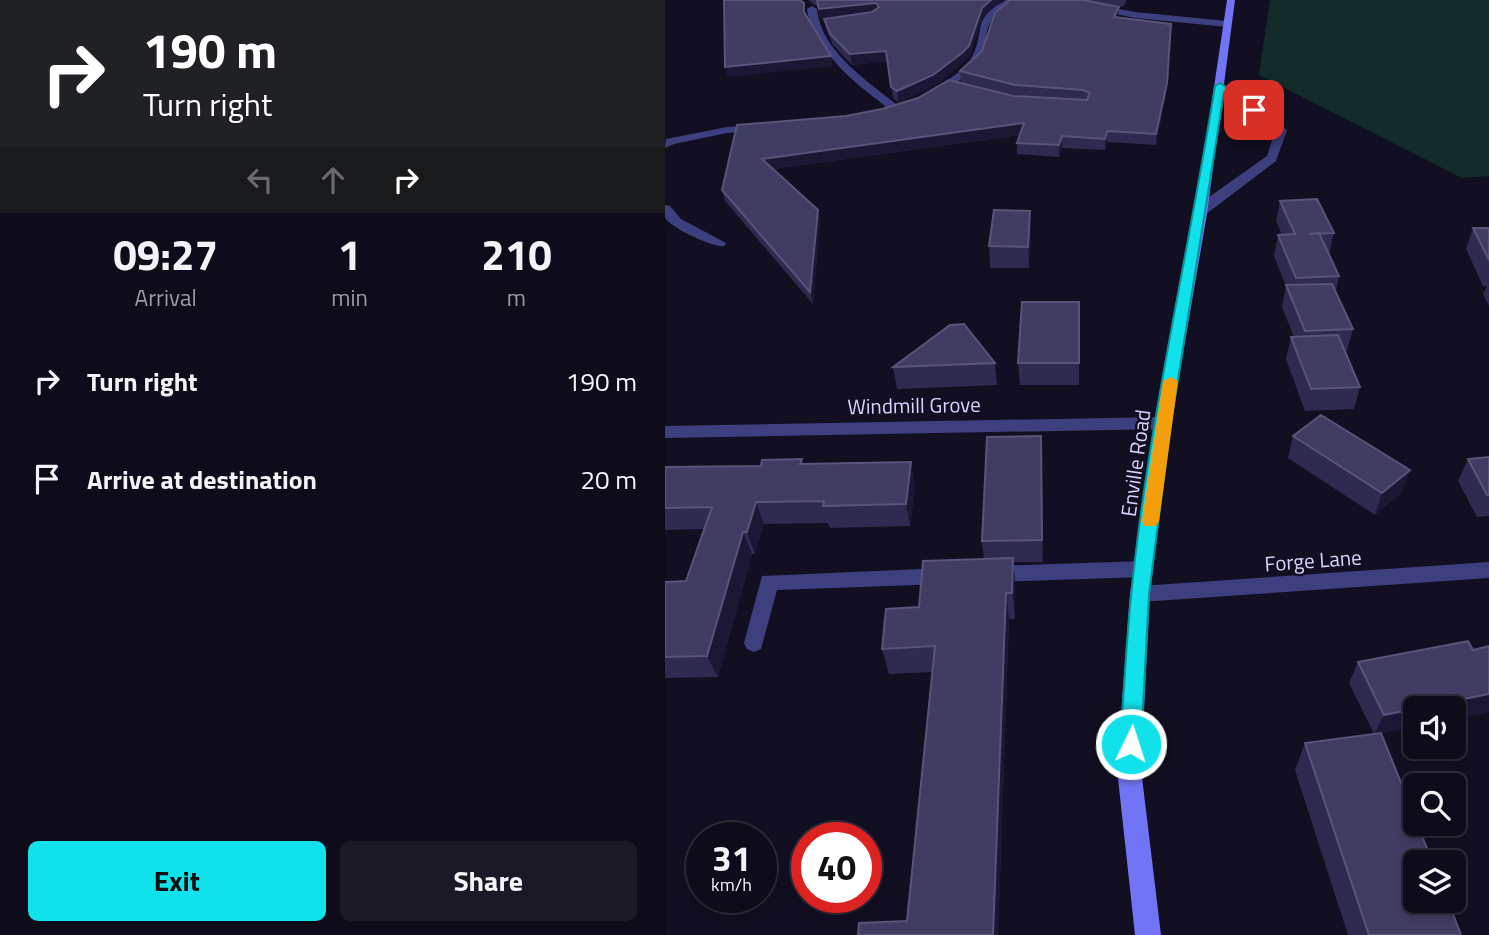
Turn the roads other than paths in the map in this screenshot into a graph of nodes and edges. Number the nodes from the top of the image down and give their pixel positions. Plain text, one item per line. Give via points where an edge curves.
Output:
1 (1013, 0) edge
2 (1054, 0) edge
3 (1231, 0) edge
4 (800, 3) edge
5 (1227, 24) junction
6 (1220, 86) junction
7 (908, 106) junction
8 (883, 112) edge
9 (771, 127) edge
10 (665, 145) edge
11 (665, 209) edge
12 (1201, 214) junction
13 (719, 243) dead end
14 (1163, 423) junction
15 (665, 432) edge
16 (1144, 569) junction
17 (1489, 570) edge
18 (1140, 594) junction
19 (754, 643) dead end
20 (1148, 935) edge

1 - 7 street via 984,24 978,56 955,86
2 - 5 street
3 - 5 street, Enville Road
4 - 7 street via 812,9 813,21 822,24 826,46 839,63
5 - 6 street, Enville Road
6 - 12 street, Enville Road
6 - 12 street via 1281,130 1272,158 1213,200
7 - 8 street
9 - 10 street via 727,130
11 - 13 street via 676,222
12 - 14 street, Enville Road
14 - 15 street, Windmill Grove
14 - 16 street, Enville Road
16 - 18 street, Enville Road
16 - 19 street via 769,582
17 - 18 street, Forge Lane
18 - 20 street, Enville Road via 1129,769

